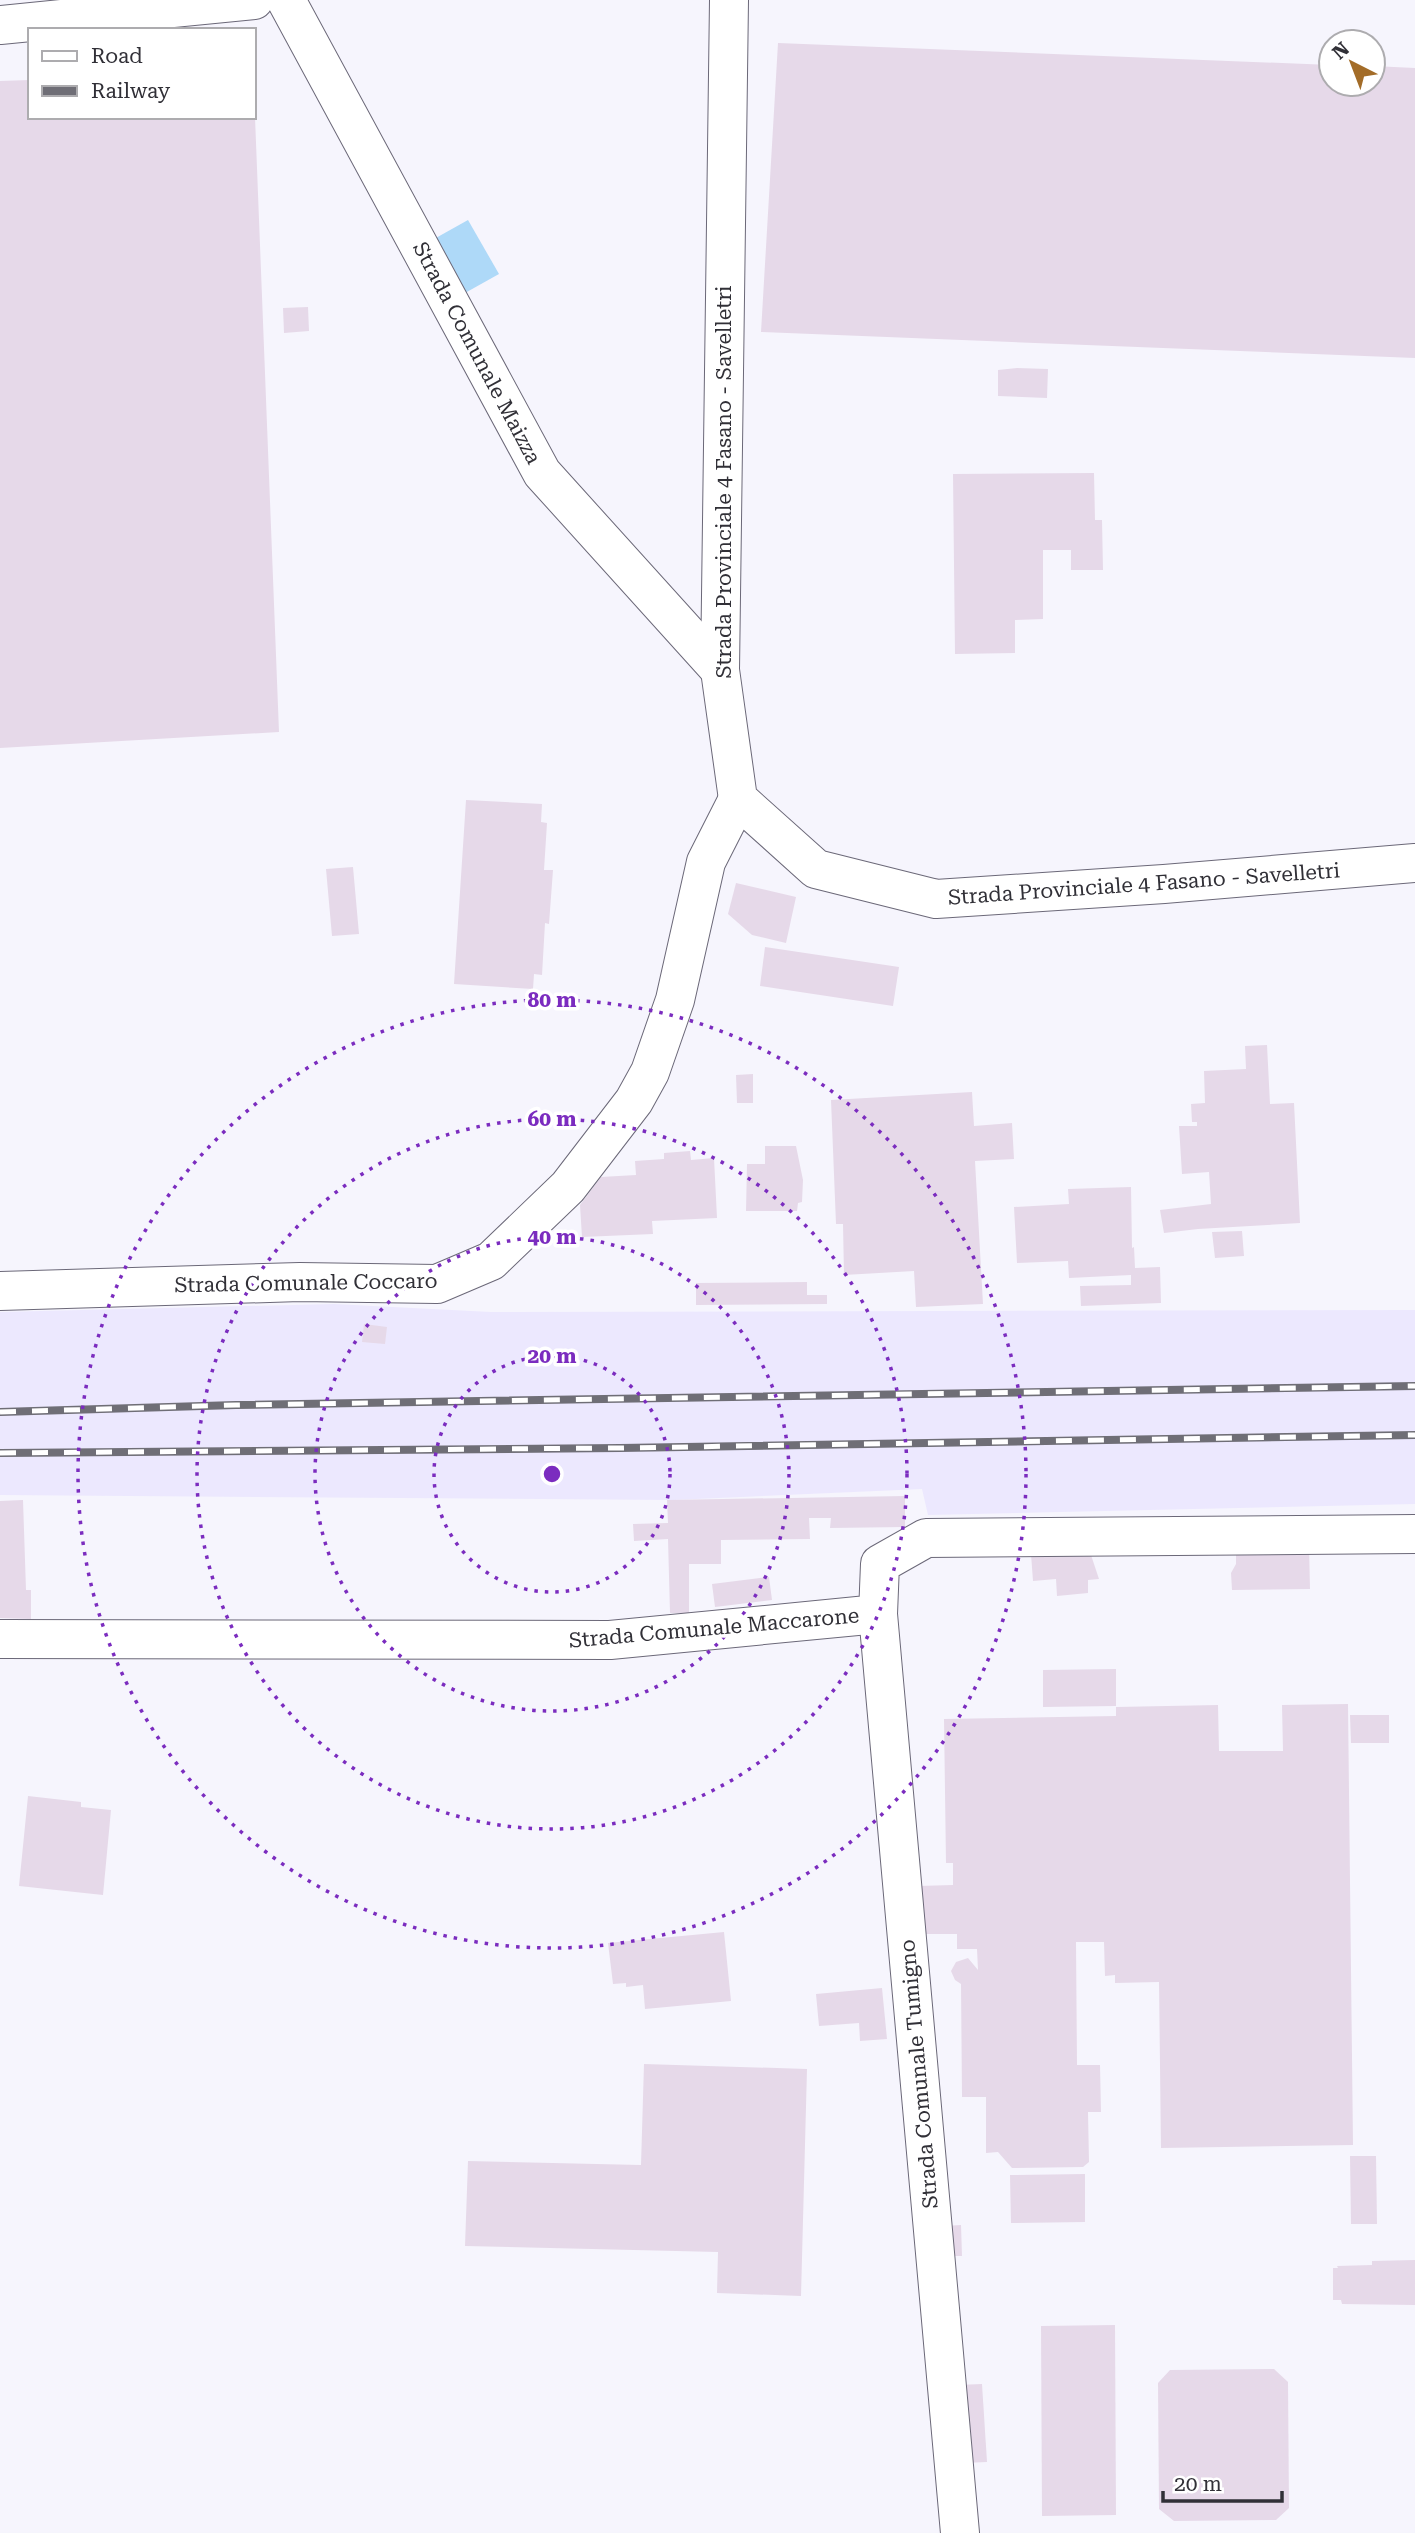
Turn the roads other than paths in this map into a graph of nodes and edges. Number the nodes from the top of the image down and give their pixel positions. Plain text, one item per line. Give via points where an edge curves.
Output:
1 (254, 0) edge
2 (286, 0) edge
3 (729, 0) edge
4 (0, 25) edge
5 (720, 670) junction
6 (738, 799) junction
7 (1415, 863) edge
8 (0, 1291) edge
9 (1415, 1535) edge
10 (878, 1614) junction
11 (0, 1639) edge
12 (960, 2533) edge

1 - 4 street
2 - 5 street, Strada Comunale Maizza via 542,473
3 - 5 street, Strada Provinciale 4 Fasano - Savelletri
5 - 6 street, Strada Provinciale 4 Fasano - Savelletri
6 - 7 street, Strada Provinciale 4 Fasano - Savelletri via 816,869 936,899
6 - 8 street, Strada Comunale Coccaro via 706,862 675,1000 650,1072 634,1101 568,1187 491,1261 437,1284 300,1282
9 - 10 street, Strada Comunale Maccarone via 926,1538 880,1564
10 - 11 street, Strada Comunale Maccarone via 610,1640
10 - 12 street, Strada Comunale Tumigno

